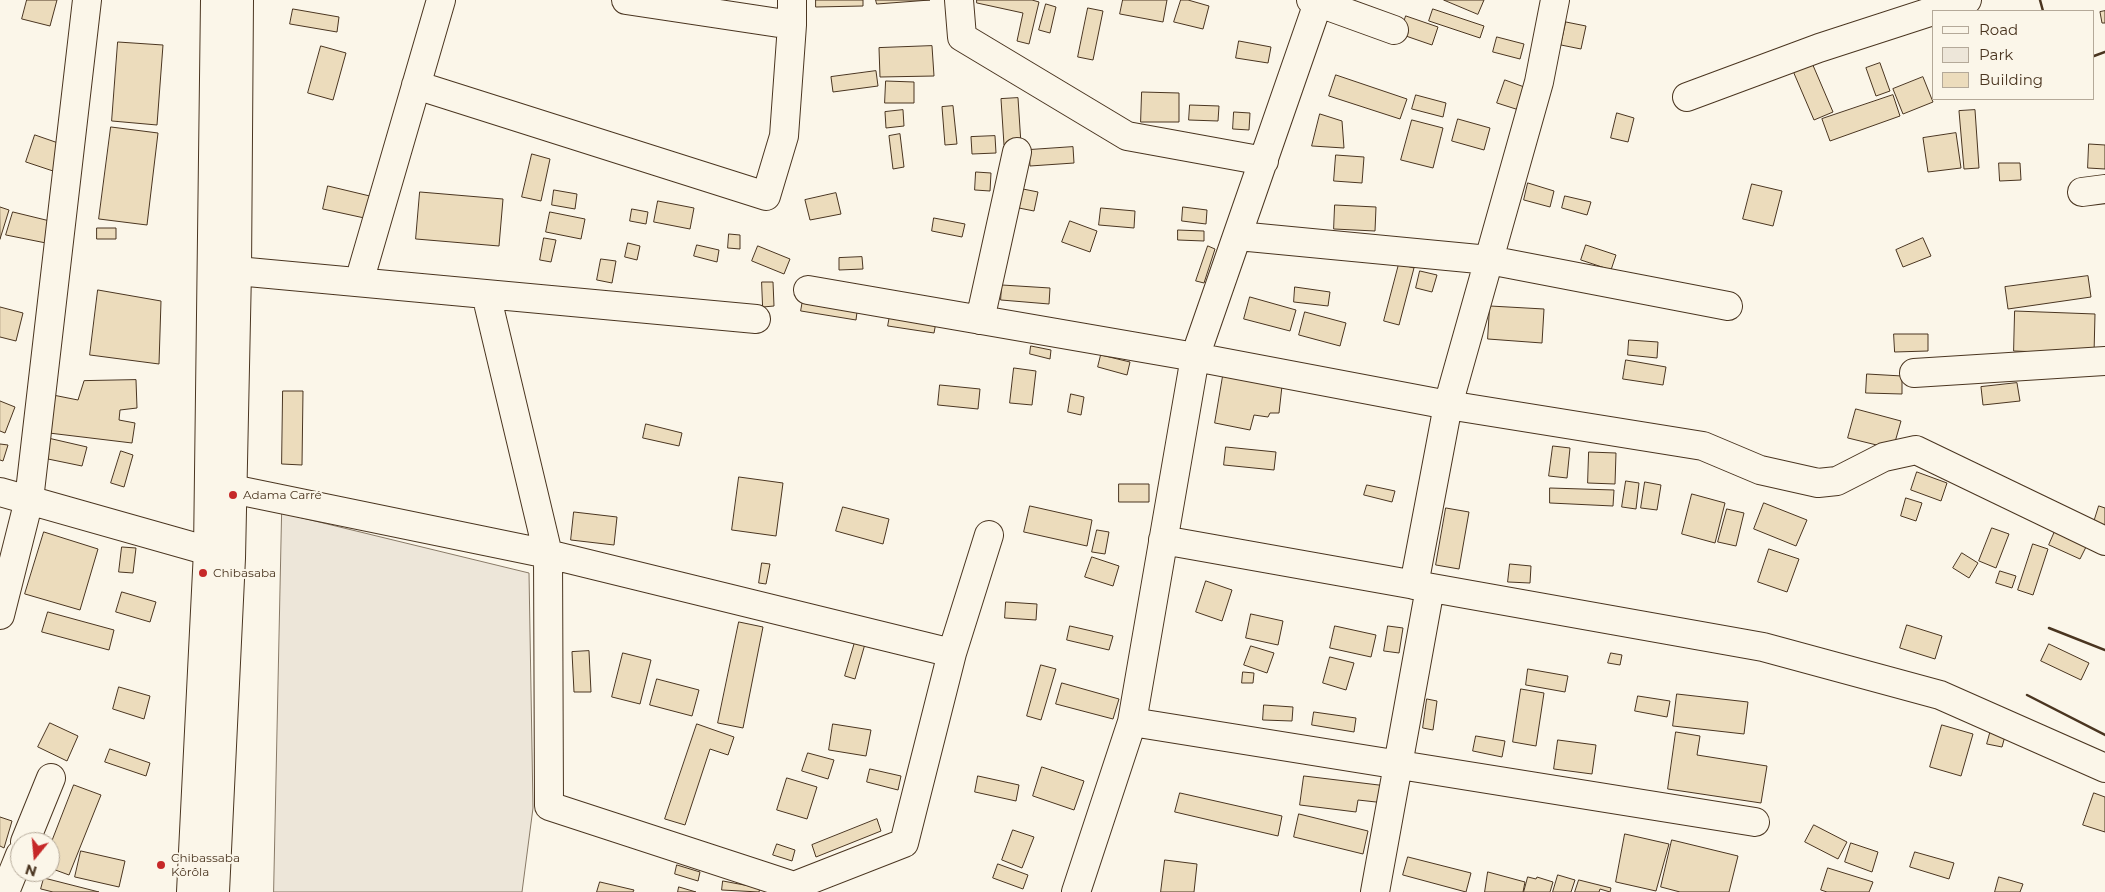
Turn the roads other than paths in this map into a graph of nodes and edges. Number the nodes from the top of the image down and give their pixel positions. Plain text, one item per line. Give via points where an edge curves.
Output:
1 (87, 0) edge
2 (215, 0) edge
3 (239, 0) edge
4 (441, 0) edge
5 (626, 0) edge
6 (959, 0) edge
7 (1555, 0) edge
8 (1967, 0) edge
9 (1316, 1) edge
10 (1936, 10) edge
11 (1932, 11) edge
12 (792, 13) edge
13 (1394, 30) dead end
14 (416, 84) junction
15 (1687, 97) dead end
16 (1018, 152) dead end
17 (1264, 161) junction
18 (1238, 236) junction
19 (1489, 260) junction
20 (237, 271) junction
21 (359, 282) junction
22 (808, 290) dead end
23 (486, 294) junction
24 (1728, 306) dead end
25 (756, 319) dead end
26 (980, 320) junction
27 (1195, 357) junction
28 (2105, 361) edge
29 (1914, 373) dead end
30 (1448, 405) junction
31 (232, 489) junction
32 (0, 492) edge
33 (28, 500) junction
34 (988, 535) dead end
35 (1163, 540) junction
36 (2105, 541) edge
37 (219, 554) junction
38 (548, 554) junction
39 (1422, 586) junction
40 (0, 615) edge
41 (952, 653) junction
42 (1132, 722) junction
43 (1398, 764) junction
44 (2105, 768) edge
45 (51, 778) dead end
46 (1755, 822) dead end
47 (29, 832) edge
48 (10, 880) edge
49 (794, 889) edge
50 (5, 892) edge
51 (191, 892) edge
52 (215, 892) edge
53 (1076, 892) edge
54 (1375, 892) edge

1 - 33 street
2 - 37 street
3 - 20 street
4 - 14 street
5 - 12 street
6 - 17 street via 962,37 1127,136
7 - 19 street via 1539,82
8 - 10 street
9 - 13 street
9 - 17 street
11 - 15 street via 1819,48
12 - 14 street via 784,136 766,196
14 - 21 street
16 - 26 street
17 - 18 street
18 - 19 street
18 - 27 street
19 - 24 street
19 - 30 street
20 - 21 street
20 - 31 street
21 - 23 street
22 - 26 street
23 - 25 street
23 - 38 street
26 - 27 street
27 - 30 street
27 - 35 street
28 - 29 street
30 - 36 street via 1703,446 1760,470 1818,483 1837,481 1884,457 1916,450
30 - 39 street
31 - 37 street
31 - 38 street
32 - 33 street
33 - 37 street
33 - 40 street
34 - 41 street
35 - 39 street
35 - 42 street
37 - 51 street
37 - 52 street
38 - 41 street
38 - 49 street via 549,806
39 - 43 street
39 - 44 street via 1772,649 1940,695
41 - 49 street via 904,843
42 - 43 street
42 - 53 street
43 - 46 street
43 - 54 street
45 - 47 street
48 - 50 street

